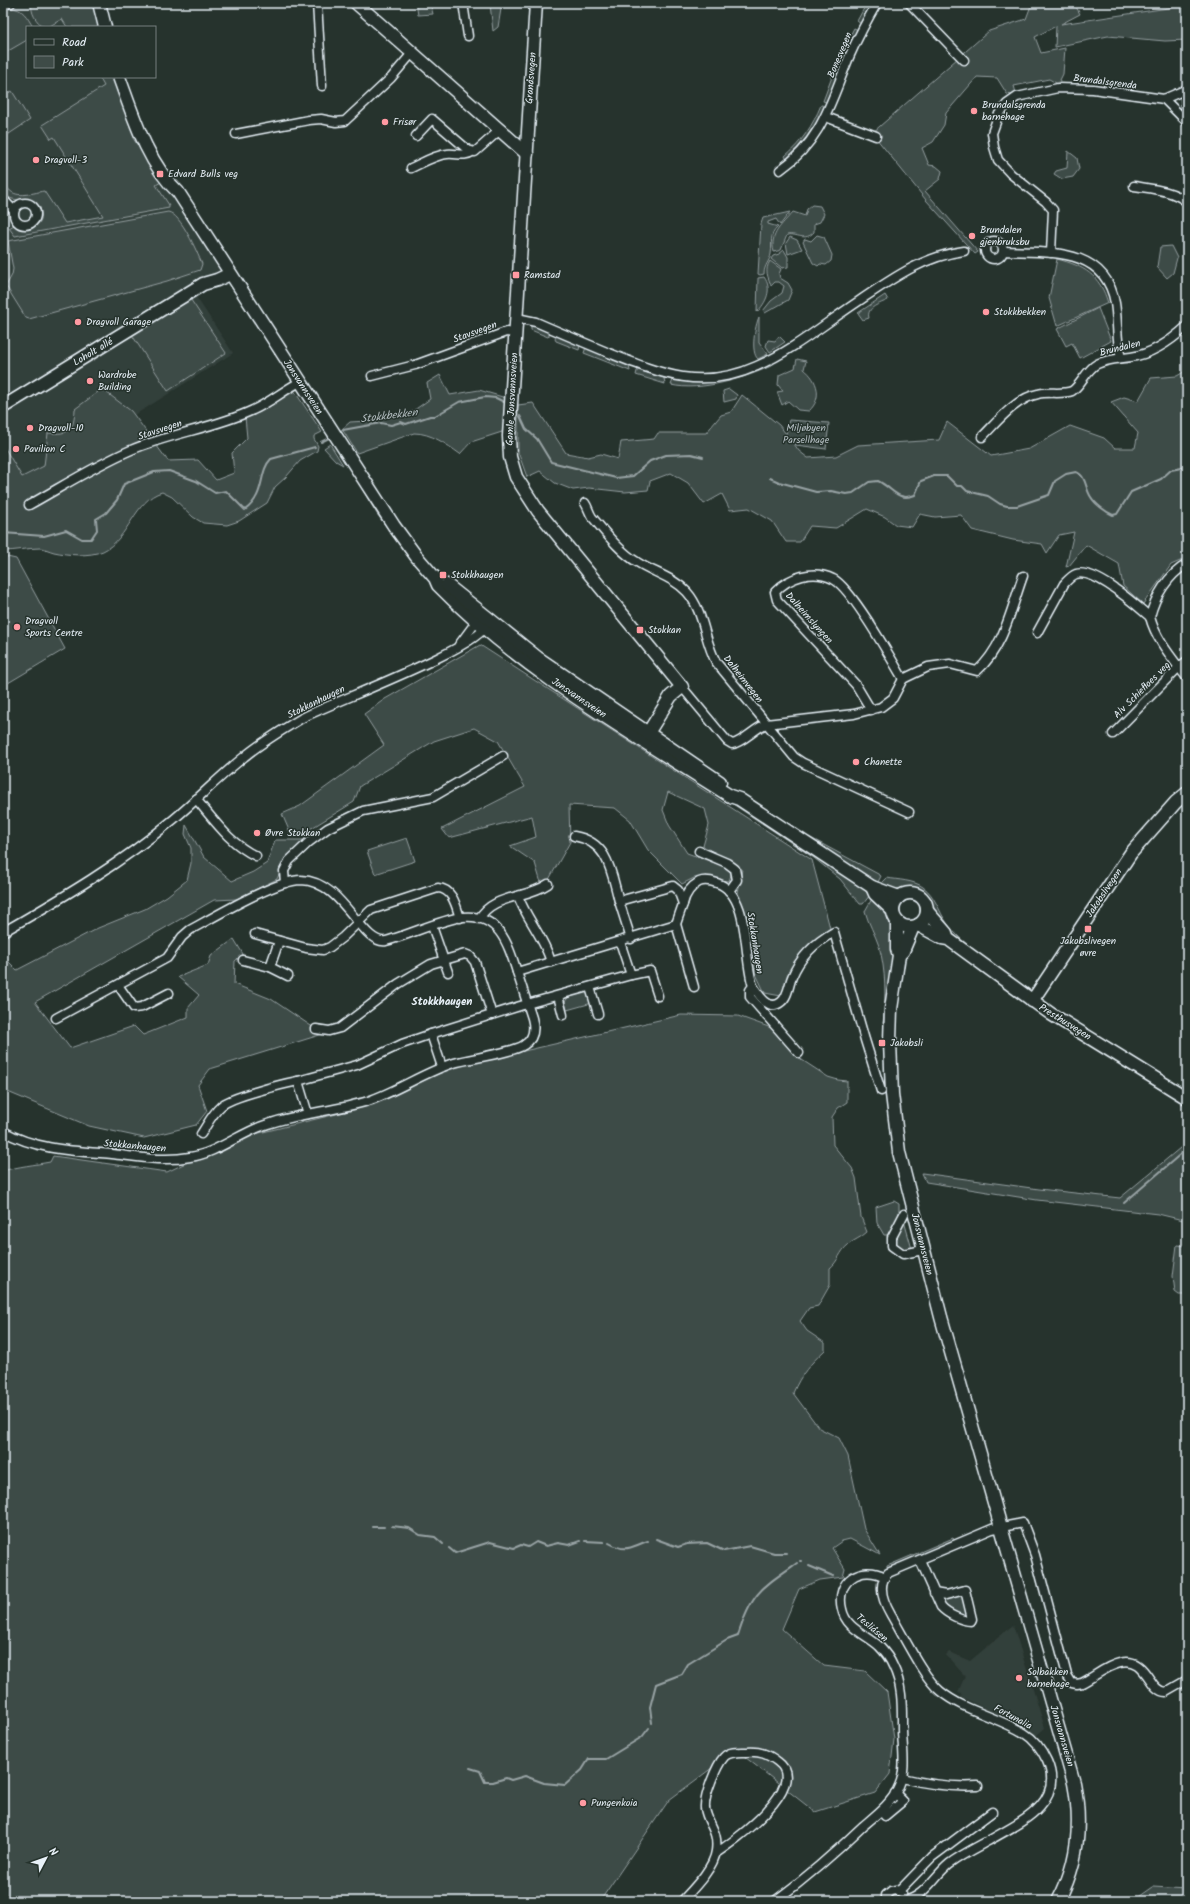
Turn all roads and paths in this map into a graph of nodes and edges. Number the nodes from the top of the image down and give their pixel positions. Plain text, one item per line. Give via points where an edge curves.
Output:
1 (11, 3) edge
2 (99, 3) edge
3 (317, 3) edge
4 (356, 3) edge
5 (463, 3) edge
6 (536, 3) edge
7 (876, 3) edge
8 (909, 3) edge
9 (3, 5) edge
10 (105, 26) edge
11 (468, 36) dead end
12 (413, 52) junction
13 (964, 60) dead end
14 (119, 78) edge
15 (322, 86) dead end
16 (1187, 89) edge
17 (1164, 99) junction
18 (826, 117) junction
19 (1187, 122) edge
20 (500, 130) junction
21 (236, 134) dead end
22 (416, 136) dead end
23 (876, 136) dead end
24 (472, 152) junction
25 (527, 154) junction
26 (411, 168) dead end
27 (780, 170) dead end
28 (1134, 186) dead end
29 (3, 199) edge
30 (1187, 202) edge
31 (14, 211) dead end
32 (964, 251) dead end
33 (1004, 251) dead end
34 (1051, 253) junction
35 (227, 269) junction
36 (517, 318) junction
37 (1187, 326) edge
38 (516, 333) junction
39 (1121, 358) junction
40 (372, 376) dead end
41 (300, 382) junction
42 (3, 407) edge
43 (982, 437) dead end
44 (585, 503) dead end
45 (29, 505) dead end
46 (1187, 564) edge
47 (1023, 576) dead end
48 (1150, 617) junction
49 (483, 623) junction
50 (1037, 633) dead end
51 (459, 645) junction
52 (1187, 661) edge
53 (1179, 667) junction
54 (1187, 678) edge
55 (903, 679) junction
56 (680, 689) junction
57 (664, 708) junction
58 (871, 710) junction
59 (630, 721) junction
60 (766, 724) junction
61 (1113, 734) dead end
62 (649, 737) junction
63 (503, 756) dead end
64 (1187, 793) edge
65 (196, 799) junction
66 (909, 812) dead end
67 (574, 836) dead end
68 (699, 851) dead end
69 (256, 856) dead end
70 (285, 883) junction
71 (548, 884) dead end
72 (872, 887) junction
73 (729, 891) junction
74 (518, 896) junction
75 (899, 897) junction
76 (619, 901) junction
77 (683, 904) junction
78 (927, 911) junction
79 (895, 916) junction
80 (460, 918) junction
81 (479, 919) junction
82 (360, 923) junction
83 (676, 924) junction
84 (432, 926) junction
85 (916, 926) junction
86 (3, 932) edge
87 (255, 934) dead end
88 (631, 939) junction
89 (948, 939) junction
90 (279, 941) junction
91 (620, 942) junction
92 (898, 955) junction
93 (442, 959) junction
94 (243, 960) dead end
95 (551, 962) junction
96 (270, 967) junction
97 (448, 972) dead end
98 (517, 972) junction
99 (631, 975) junction
100 (288, 976) dead end
101 (118, 984) junction
102 (753, 986) junction
103 (590, 987) junction
104 (694, 987) dead end
105 (169, 993) dead end
106 (558, 996) junction
107 (658, 996) dead end
108 (1032, 1001) junction
109 (527, 1004) junction
110 (598, 1014) dead end
111 (492, 1015) junction
112 (563, 1016) dead end
113 (56, 1018) dead end
114 (316, 1029) dead end
115 (431, 1034) junction
116 (799, 1053) dead end
117 (442, 1067) junction
118 (298, 1081) junction
119 (881, 1091) dead end
120 (1187, 1098) edge
121 (308, 1114) junction
122 (3, 1131) edge
123 (201, 1134) dead end
124 (904, 1214) dead end
125 (924, 1250) junction
126 (1001, 1527) junction
127 (920, 1560) junction
128 (885, 1577) junction
129 (934, 1593) junction
130 (1187, 1680) edge
131 (902, 1778) junction
132 (978, 1786) dead end
133 (895, 1793) junction
134 (992, 1812) dead end
135 (885, 1816) dead end
136 (716, 1853) junction
137 (899, 1891) junction
138 (682, 1901) edge
139 (775, 1901) edge
140 (886, 1901) edge
141 (903, 1901) edge
142 (1058, 1901) edge

1 - 9 street
2 - 10 main road
3 - 15 street
4 - 12 main road
5 - 11 street
6 - 25 main road, Granåsvegen
7 - 18 street, Bonesvegen via 851,53
8 - 13 street
12 - 20 main road
12 - 21 street via 391,78 344,121 309,120
14 - 35 main road, Jonsvannsveien via 138,125
16 - 17 street
17 - 19 street
17 - 34 street, Brundalsgrenda via 1092,89 1058,88 1017,97 999,114 992,133 998,160 1053,210
18 - 23 street
18 - 27 street, Bonesvegen via 809,144
20 - 24 street via 480,149
20 - 25 main road
22 - 24 street via 432,119
24 - 26 street via 443,155
25 - 36 main road, Gamle Jonsvannsveien
28 - 30 street via 1170,193
29 - 31 street
32 - 36 street via 945,254 910,267 772,358 747,370 726,376 692,378 659,373 536,322
33 - 34 street
34 - 39 street via 1079,258 1094,266 1105,278 1114,298
35 - 41 main road, Jonsvannsveien
35 - 42 main road, Loholt allé
36 - 38 main road, Gamle Jonsvannsveien
37 - 39 street, Brundalen via 1155,348 1132,357
38 - 40 street, Stavsvegen via 506,332 415,364
38 - 56 main road, Gamle Jonsvannsveien via 509,436 510,457 516,477 538,511
39 - 43 street, Brundalen via 1094,366 1072,391 1029,397
41 - 45 street, Stavsvegen via 254,410 220,423 171,435 115,457
41 - 49 main road, Jonsvannsveien via 402,538 438,585
44 - 60 street, Dalheimvegen via 591,516 628,555 672,580 687,592 696,605 716,662
46 - 48 street via 1168,581 1153,605
47 - 55 street via 999,643 977,671 950,664 928,667
48 - 50 street via 1111,586 1091,576 1077,574 1064,584
48 - 53 street via 1153,628
49 - 51 street, Stokkanhaugen
49 - 51 street, Stokkanhaugen via 473,639
49 - 59 main road, Jonsvannsveien
49 - 62 main road, Jonsvannsveien via 555,682
51 - 65 street, Stokkanhaugen via 427,664 303,718 263,742
52 - 53 street, Alv Schiefloes veg
53 - 54 street
53 - 61 street, Alv Schiefloes veg
55 - 58 street via 893,698 882,707
55 - 58 street, Dalheimslyngen via 860,609 834,579 815,574 791,579 780,586 775,592 778,600 856,685
56 - 57 main road via 671,696
56 - 60 street via 731,744 738,743 758,727
56 - 62 main road via 676,700
57 - 59 main road via 646,719
57 - 62 main road
58 - 60 street
59 - 62 main road, Jonsvannsveien
60 - 66 street, Dalheimvegen via 794,757
62 - 72 main road, Jonsvannsveien via 730,796
63 - 70 street via 433,797 363,812 328,828 289,861 284,871
64 - 108 main road, Jakobslivegen via 1131,853
65 - 69 street via 223,832
65 - 86 street, Stokkanhaugen via 175,819 119,861
67 - 76 street via 589,840 602,851
68 - 73 street via 735,869 737,880
70 - 82 street, Stokkanhaugen via 306,881 324,886
70 - 101 street, Stokkanhaugen via 190,930 167,958
71 - 74 street
72 - 75 main road, Jonsvannsveien
72 - 79 main road, Jonsvannsveien
73 - 77 street via 720,884 702,881 688,891
73 - 102 street, Stokkanhaugen via 742,917
74 - 81 street via 494,904 486,909
74 - 95 street via 544,942
75 - 78 main road via 908,893 918,894 925,901
75 - 79 main road via 893,906
76 - 77 street via 673,886 678,890
76 - 88 street
77 - 83 street
78 - 85 main road via 926,917
78 - 89 main road, Presthusvegen
79 - 85 main road via 902,925
79 - 92 main road, Jonsvannsveien
80 - 81 street, Stokkanhaugen
80 - 82 street via 450,894 438,888 374,908
80 - 84 street, Stokkanhaugen
81 - 98 street, Stokkanhaugen via 493,925 504,937
82 - 84 street, Stokkanhaugen via 373,938 383,942
82 - 90 street via 323,950 312,950
83 - 88 street
83 - 104 street
84 - 93 street
85 - 89 main road, Presthusvegen
85 - 92 main road, Jonsvannsveien
87 - 90 street
88 - 91 street
89 - 108 main road, Presthusvegen
90 - 96 street
91 - 95 street
91 - 99 street
92 - 125 main road, Jonsvannsveien via 891,1014 892,1094 899,1152
93 - 97 street
93 - 111 street via 465,954 472,957
93 - 114 street via 422,968 398,984 344,1027 329,1031
94 - 96 street
95 - 98 street
96 - 100 street
98 - 109 street, Stokkanhaugen
99 - 103 street
99 - 107 street via 650,971
101 - 105 street via 134,1008 142,1007
101 - 113 street, Stokkanhaugen
102 - 116 street, Stokkanhaugen via 749,993 752,1000
102 - 119 street via 768,1004 780,1004 801,961 815,945 834,932
103 - 106 street
103 - 110 street
106 - 109 street
106 - 112 street
108 - 120 main road, Presthusvegen
109 - 111 street
109 - 117 street, Stokkanhaugen via 534,1029 532,1038 521,1047
111 - 115 street
115 - 117 street
115 - 118 street via 357,1065
117 - 121 street, Stokkanhaugen via 375,1098
118 - 121 street
118 - 123 street via 224,1104 216,1111
121 - 122 street, Stokkanhaugen via 260,1126 199,1155 161,1160 52,1148 24,1141
124 - 125 street via 892,1237 892,1246 903,1254
125 - 126 main road, Jonsvannsveien
126 - 127 street
126 - 130 street via 1023,1524 1026,1529 1067,1675 1072,1683 1082,1683 1112,1666 1125,1662 1141,1668 1157,1689 1163,1692
126 - 142 main road, Jonsvannsveien via 1077,1795 1076,1853
127 - 128 street via 892,1571
127 - 129 street
128 - 131 street, Tesliåsen via 866,1572 853,1577 844,1586 842,1609 851,1626 884,1652 900,1682
128 - 141 street, Fortunalia via 882,1589 885,1604 933,1684 952,1699 1030,1737 1045,1757 1050,1777 1045,1799 1031,1816 953,1861 919,1895
129 - 129 street via 944,1610 971,1621 965,1590 946,1595
131 - 132 street via 949,1786
131 - 133 street, Tesliåsen
133 - 135 street, Tesliåsen via 903,1800
133 - 139 street, Tesliåsen via 872,1818 816,1869
134 - 137 street via 932,1857
136 - 136 street via 745,1832 777,1798 786,1783 784,1766 768,1755 753,1751 732,1753 724,1757 709,1786 705,1806 716,1834
136 - 138 street via 706,1872
137 - 140 street via 888,1892
137 - 141 street, Fortunalia

